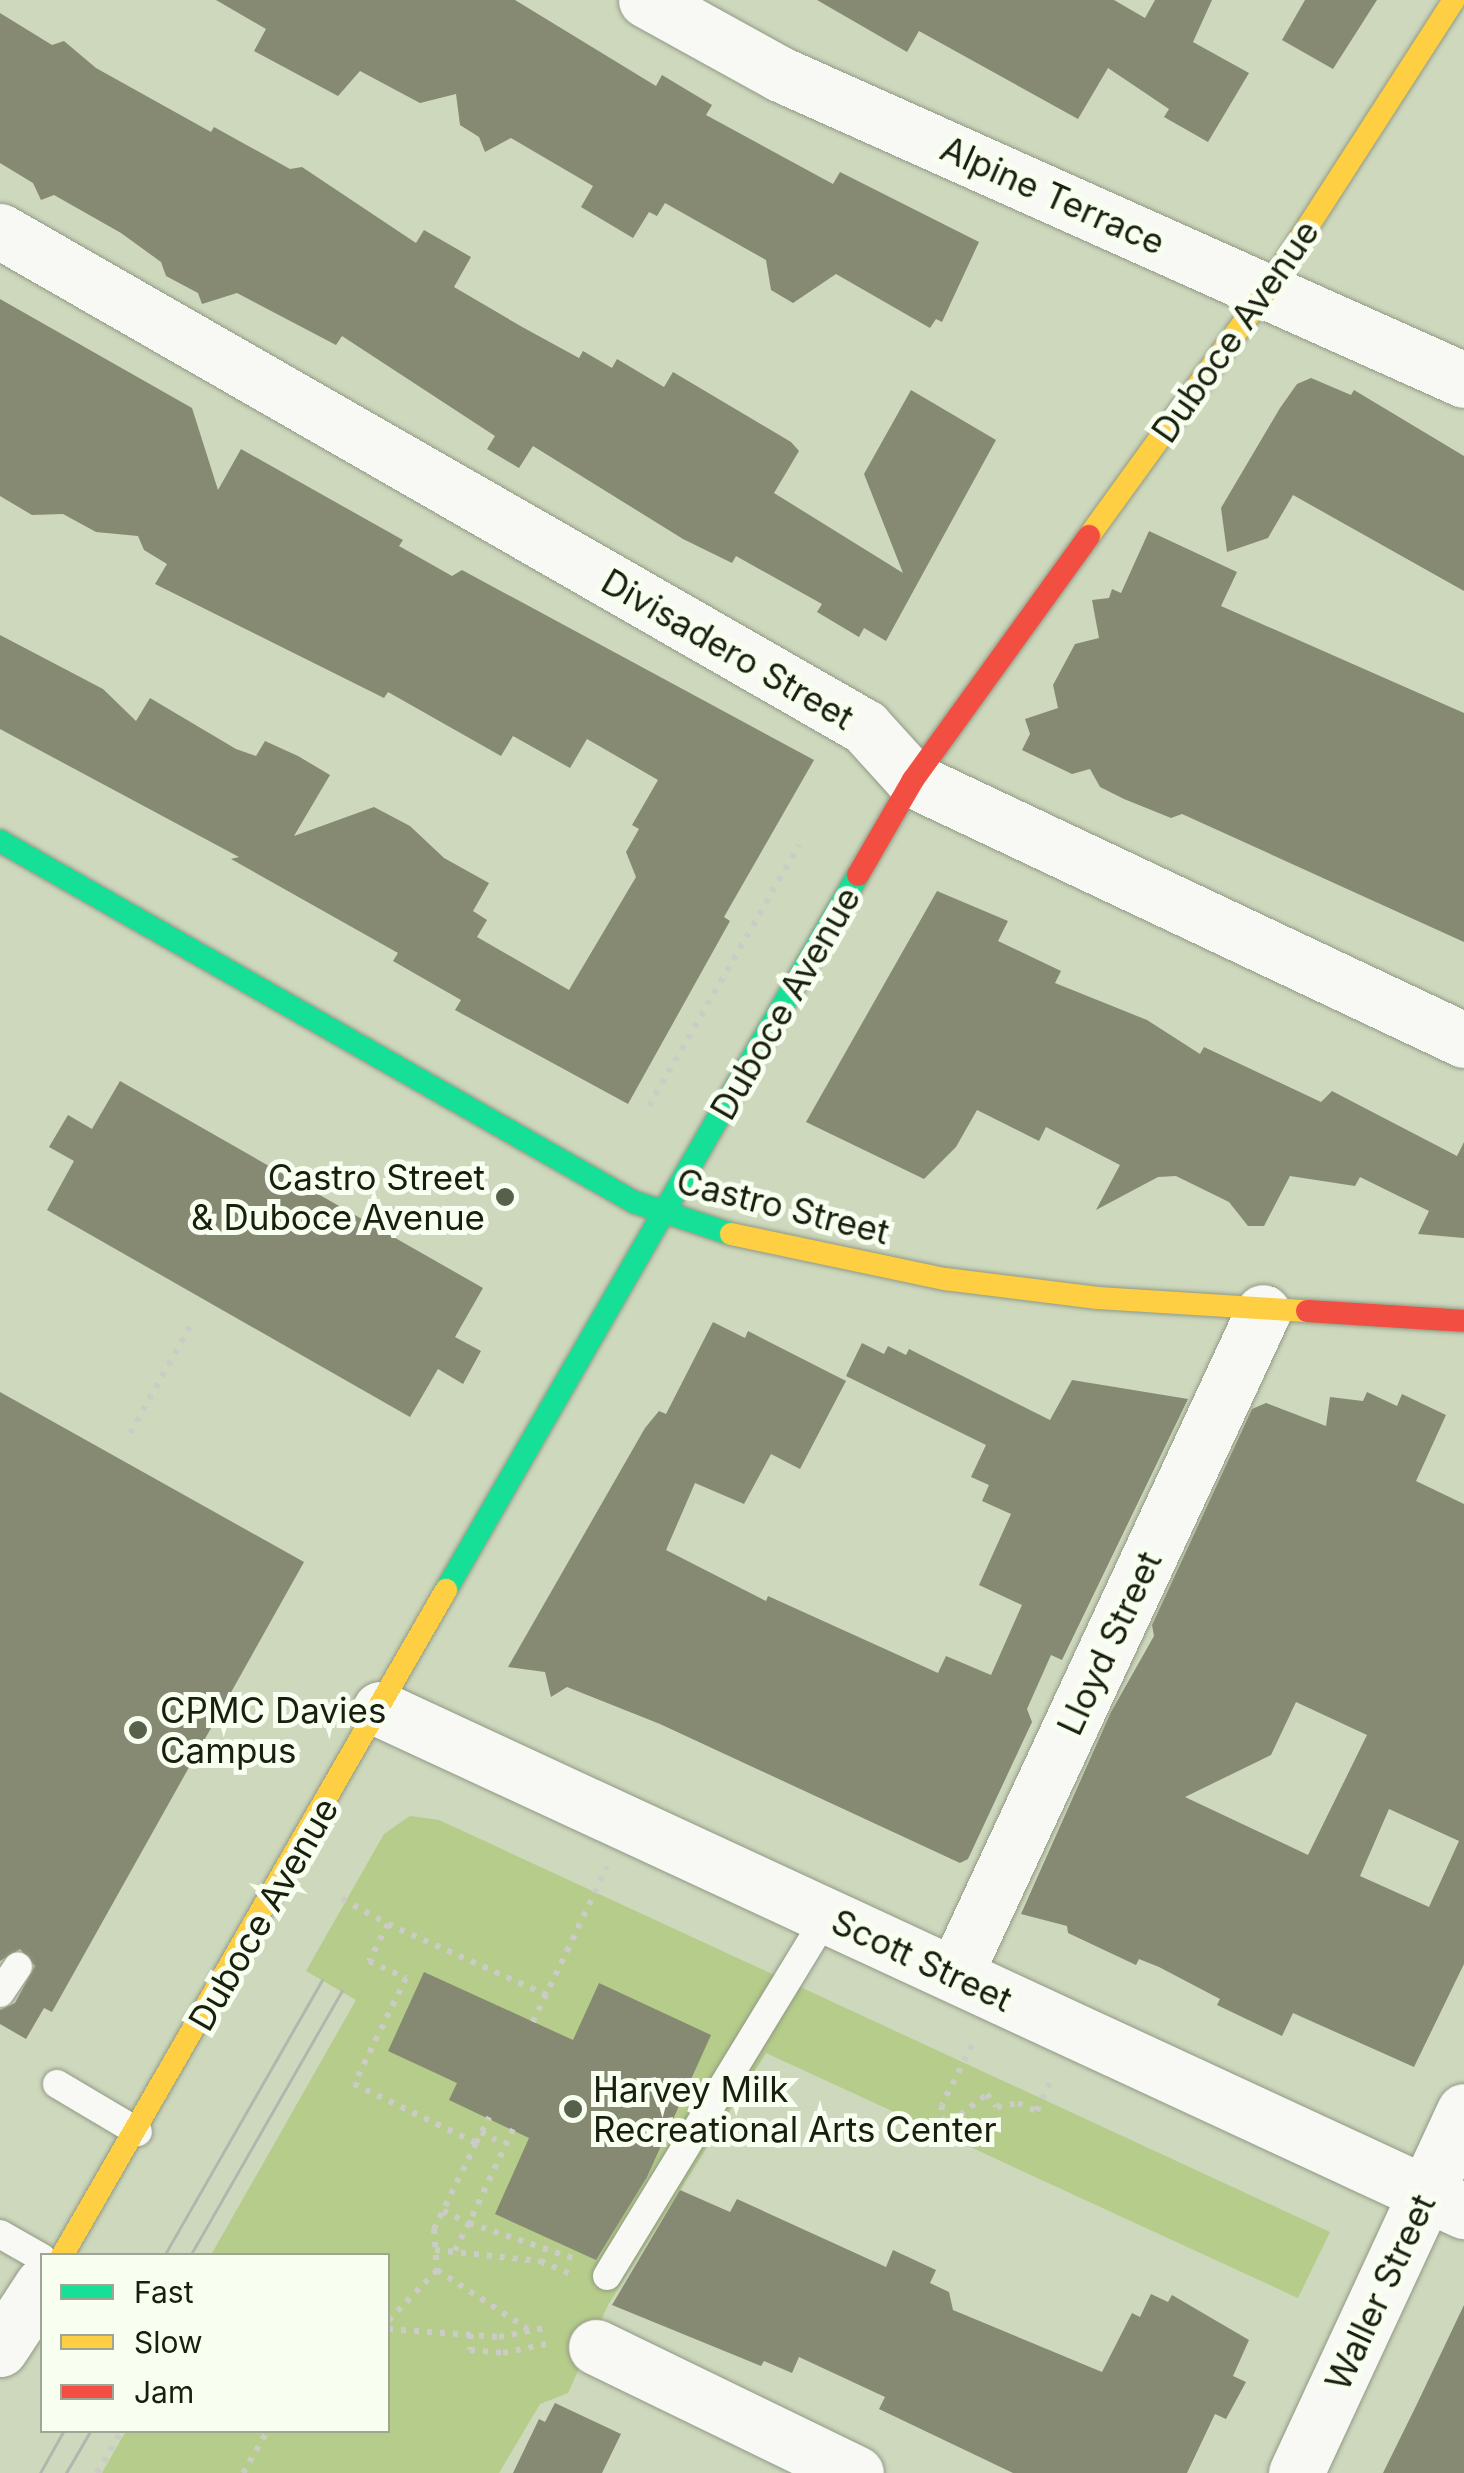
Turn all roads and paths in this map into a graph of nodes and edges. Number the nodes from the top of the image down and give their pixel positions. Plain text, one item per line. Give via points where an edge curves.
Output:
1 (646, 0) edge
2 (1454, 0) edge
3 (0, 232) edge
4 (1268, 290) junction
5 (1464, 380) edge
6 (913, 780) junction
7 (0, 841) edge
8 (798, 845) dead end
9 (1464, 1040) edge
10 (649, 1106) dead end
11 (664, 1215) junction
12 (1263, 1312) junction
13 (1464, 1321) edge
14 (190, 1327) dead end
15 (130, 1432) dead end
16 (380, 1708) junction
17 (607, 1866) dead end
18 (342, 1898) dead end
19 (827, 1916) junction
20 (388, 1924) junction
21 (18, 1966) dead end
22 (954, 1974) junction
23 (0, 1993) edge
24 (546, 1995) junction
25 (533, 2022) dead end
26 (972, 2045) dead end
27 (1051, 2080) dead end
28 (57, 2084) dead end
29 (1464, 2111) edge
30 (489, 2118) dead end
31 (512, 2129) dead end
32 (138, 2132) junction
33 (481, 2132) junction
34 (496, 2140) dead end
35 (476, 2142) junction
36 (1445, 2202) edge
37 (443, 2211) junction
38 (469, 2223) junction
39 (0, 2234) edge
40 (436, 2250) junction
41 (454, 2252) junction
42 (64, 2253) edge
43 (40, 2257) edge
44 (437, 2270) junction
45 (607, 2276) dead end
46 (40, 2287) edge
47 (390, 2319) edge
48 (390, 2329) edge
49 (528, 2329) junction
50 (471, 2334) junction
51 (575, 2337) junction
52 (0, 2348) edge
53 (120, 2433) edge
54 (266, 2433) edge
55 (97, 2473) edge
56 (243, 2473) edge
57 (856, 2473) edge
58 (1296, 2473) edge

1 - 4 street, Alpine Terrace via 780,74
2 - 4 street, Duboce Avenue
3 - 6 street, Divisadero Street via 866,728
4 - 5 street, Alpine Terrace
4 - 6 street, Duboce Avenue
6 - 9 street, Divisadero Street
6 - 11 street, Duboce Avenue
7 - 11 street, Castro Street
8 - 10 path
11 - 12 street, Castro Street via 731,1236 945,1278
11 - 16 street, Duboce Avenue
12 - 13 street, Castro Street
12 - 22 street, Lloyd Street
14 - 15 path
16 - 19 street, Scott Street
16 - 32 street, Duboce Avenue
17 - 24 path
18 - 20 path
19 - 22 street, Scott Street
19 - 45 lane
20 - 24 path
20 - 35 path via 369,1961 406,1978 354,2084
21 - 23 lane
22 - 36 street, Scott Street
24 - 25 path
26 - 27 path via 942,2105 941,2118 950,2122 987,2094 997,2107 1018,2104 1037,2111
28 - 32 lane
29 - 36 street, Waller Street
30 - 33 path
31 - 38 path
32 - 42 street, Duboce Avenue
33 - 34 path
33 - 35 path
35 - 37 path
36 - 58 street, Waller Street
37 - 38 path
37 - 40 path
38 - 41 path
38 - 41 path via 587,2265 580,2278 540,2262
39 - 43 lane
40 - 41 path
40 - 44 path
44 - 47 path
44 - 49 path
46 - 52 street
48 - 50 path
49 - 50 path
49 - 51 path
50 - 51 path via 470,2350 503,2354 543,2343 590,2362
51 - 57 street
53 - 55 path
54 - 56 path

